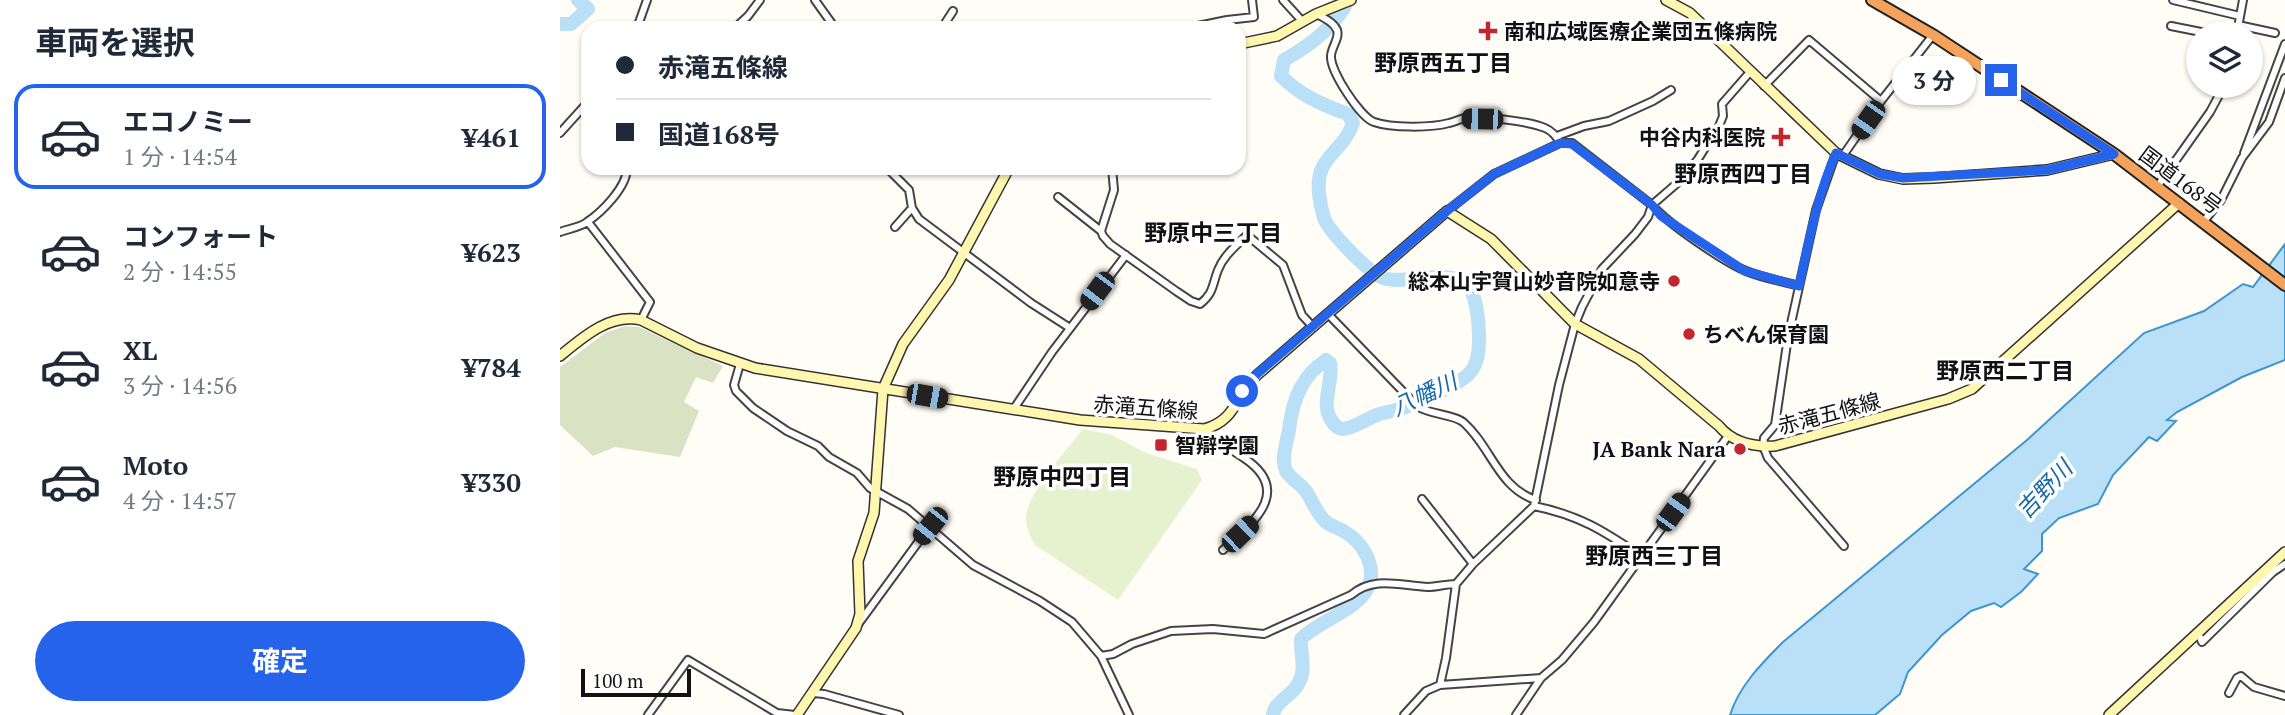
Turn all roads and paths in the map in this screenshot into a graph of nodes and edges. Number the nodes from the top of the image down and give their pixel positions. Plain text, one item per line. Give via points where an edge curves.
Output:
1 (647, 0) edge
2 (760, 0) edge
3 (815, 0) edge
4 (1252, 0) edge
5 (1283, 0) edge
6 (1351, 0) edge
7 (1665, 0) edge
8 (1872, 0) edge
9 (2172, 0) edge
10 (2243, 0) edge
11 (953, 10) dead end
12 (1327, 14) junction
13 (2240, 16) junction
14 (640, 21) edge
15 (743, 21) edge
16 (830, 21) edge
17 (946, 21) edge
18 (1222, 21) edge
19 (2239, 21) edge
20 (1303, 22) junction
21 (2171, 26) dead end
22 (2186, 29) edge
23 (2263, 30) edge
24 (2275, 33) dead end
25 (1933, 35) junction
26 (1246, 43) edge
27 (2285, 44) edge
28 (1750, 72) junction
29 (2285, 78) edge
30 (1764, 86) junction
31 (1671, 90) dead end
32 (2218, 98) edge
33 (1881, 101) junction
34 (581, 110) edge
35 (560, 133) edge
36 (1559, 139) junction
37 (2114, 154) junction
38 (1839, 155) junction
39 (2242, 158) junction
40 (627, 175) edge
41 (894, 175) edge
42 (1005, 175) edge
43 (1113, 175) edge
44 (2157, 187) junction
45 (1058, 197) dead end
46 (2179, 203) junction
47 (1652, 205) junction
48 (912, 208) junction
49 (1447, 211) junction
50 (588, 222) junction
51 (2206, 223) junction
52 (895, 228) dead end
53 (1101, 231) junction
54 (560, 232) edge
55 (962, 252) junction
56 (1126, 255) junction
57 (2285, 285) edge
58 (1799, 286) junction
59 (1328, 314) junction
60 (641, 320) junction
61 (1575, 324) junction
62 (1313, 327) junction
63 (1070, 328) junction
64 (560, 356) edge
65 (740, 364) junction
66 (883, 389) junction
67 (1013, 410) junction
68 (1204, 429) junction
69 (1728, 436) junction
70 (1763, 446) junction
71 (876, 491) junction
72 (1422, 499) dead end
73 (1535, 503) junction
74 (930, 526) junction
75 (1844, 545) dead end
76 (1223, 550) dead end
77 (2285, 552) edge
78 (1642, 556) junction
79 (1473, 564) junction
80 (2285, 564) edge
81 (1456, 584) junction
82 (856, 628) junction
83 (2198, 633) junction
84 (1101, 656) junction
85 (1541, 678) junction
86 (1440, 685) junction
87 (813, 693) junction
88 (2229, 693) dead end
89 (2285, 696) edge
90 (649, 715) edge
91 (796, 715) edge
92 (899, 715) edge
93 (1129, 715) edge
94 (1404, 715) edge
95 (1516, 715) edge
96 (2109, 715) edge

1 - 14 street
2 - 15 street
3 - 16 street
4 - 18 street via 1254,17
5 - 20 street
6 - 12 main road
7 - 28 main road via 1690,13
8 - 25 highway, 国道168号
9 - 13 street
10 - 13 street
11 - 17 street
12 - 20 main road
12 - 36 street via 1338,34 1332,64 1356,107 1371,121 1391,126 1500,119 1545,128
13 - 19 street
20 - 26 main road via 1277,36
21 - 22 street
23 - 24 street
25 - 33 street
25 - 37 highway, 国道168号
27 - 39 street
28 - 30 main road
28 - 47 street via 1722,104 1719,126 1698,159
29 - 39 street via 2269,122
30 - 33 street via 1809,40
30 - 38 main road
31 - 36 street via 1609,121 1584,126
32 - 44 street
33 - 38 street
34 - 35 street
36 - 47 street
36 - 49 street via 1494,174
37 - 38 main road via 2047,170 1903,178 1880,174
37 - 44 highway, 国道168号
38 - 58 street via 1826,176
39 - 51 street
40 - 50 street
41 - 48 street via 909,190
42 - 55 main road
43 - 53 street via 1114,190
44 - 46 highway, 国道168号
45 - 53 street
46 - 51 highway, 国道168号
46 - 70 main road, 赤滝五條線 via 1972,389 1788,443
47 - 58 street via 1661,216 1745,271
47 - 61 street via 1648,217 1602,269
48 - 52 street
48 - 55 street via 919,219
49 - 59 main road, 赤滝五條線
49 - 61 main road, 赤滝五條線 via 1491,239
50 - 54 street
50 - 60 street via 650,302
51 - 57 highway, 国道168号
53 - 56 street
55 - 63 street
55 - 66 main road via 950,280 903,344
56 - 62 street via 1200,304 1210,296 1228,253 1247,235 1283,265 1302,315
56 - 63 street
58 - 70 street via 1775,425
59 - 62 main road, 赤滝五條線
59 - 73 street via 1417,406 1427,413 1461,420 1488,451 1501,476
60 - 64 main road via 610,321
60 - 65 main road, 赤滝五條線
61 - 69 main road, 赤滝五條線 via 1645,363
61 - 73 street
62 - 68 main road, 赤滝五條線 via 1249,382 1223,422
63 - 67 street
65 - 66 main road, 赤滝五條線
65 - 71 street via 734,385 753,408 857,472
66 - 67 main road, 赤滝五條線
66 - 71 main road
67 - 68 main road, 赤滝五條線
68 - 76 street via 1218,444 1247,460 1266,487 1266,505 1258,517
69 - 70 main road, 赤滝五條線
69 - 78 street
70 - 75 street via 1768,458
71 - 74 street
71 - 82 main road via 874,513 858,561 860,614
72 - 79 street
73 - 78 street via 1580,519
73 - 79 street
74 - 82 street
74 - 84 street via 973,565 1072,622
77 - 83 main road
78 - 85 street via 1594,622
79 - 81 street
80 - 83 street via 2202,642
81 - 84 street via 1361,586 1351,595 1264,634 1213,628 1171,631
81 - 86 street
82 - 87 main road
83 - 96 main road
84 - 93 street
85 - 86 street
85 - 95 street
86 - 94 street via 1426,691
87 - 91 main road
87 - 92 street
88 - 89 street via 2241,676 2254,687
90 - 91 street via 688,660 777,713

